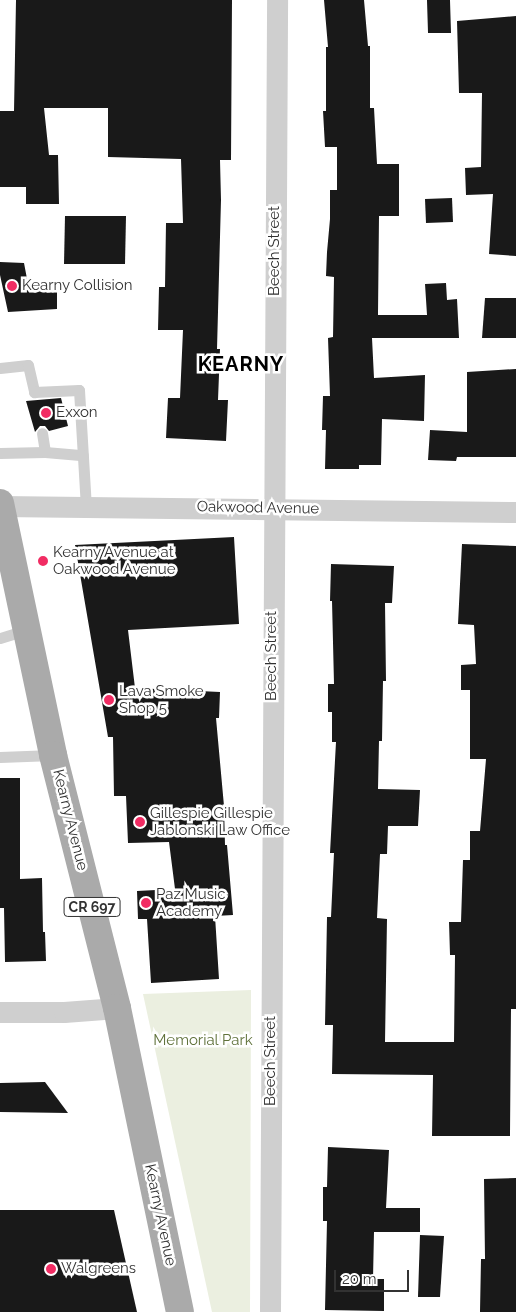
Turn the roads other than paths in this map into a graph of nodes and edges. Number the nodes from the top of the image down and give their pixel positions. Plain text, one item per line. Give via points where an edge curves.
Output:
1 (277, 0) edge
2 (0, 368) edge
3 (42, 433) dead end
4 (46, 452) junction
5 (0, 453) edge
6 (83, 455) junction
7 (0, 505) edge
8 (86, 507) junction
9 (273, 508) junction
10 (516, 512) edge
11 (26, 630) junction
12 (0, 638) edge
13 (53, 755) junction
14 (0, 757) edge
15 (117, 1008) junction
16 (0, 1012) edge
17 (180, 1312) edge
18 (270, 1312) edge

1 - 9 street, Beech Street
2 - 6 lane via 28,365 34,395 79,390
3 - 4 lane
4 - 5 lane
4 - 6 lane
6 - 8 lane
7 - 8 street, Oakwood Avenue
7 - 11 main road, Kearny Avenue / CR 697
8 - 9 street, Oakwood Avenue
9 - 10 street, Oakwood Avenue
9 - 18 street, Beech Street
11 - 12 lane
11 - 13 main road, Kearny Avenue / CR 697
13 - 14 lane
13 - 15 main road, Kearny Avenue / CR 697
15 - 16 street
15 - 17 main road, Kearny Avenue / CR 697

